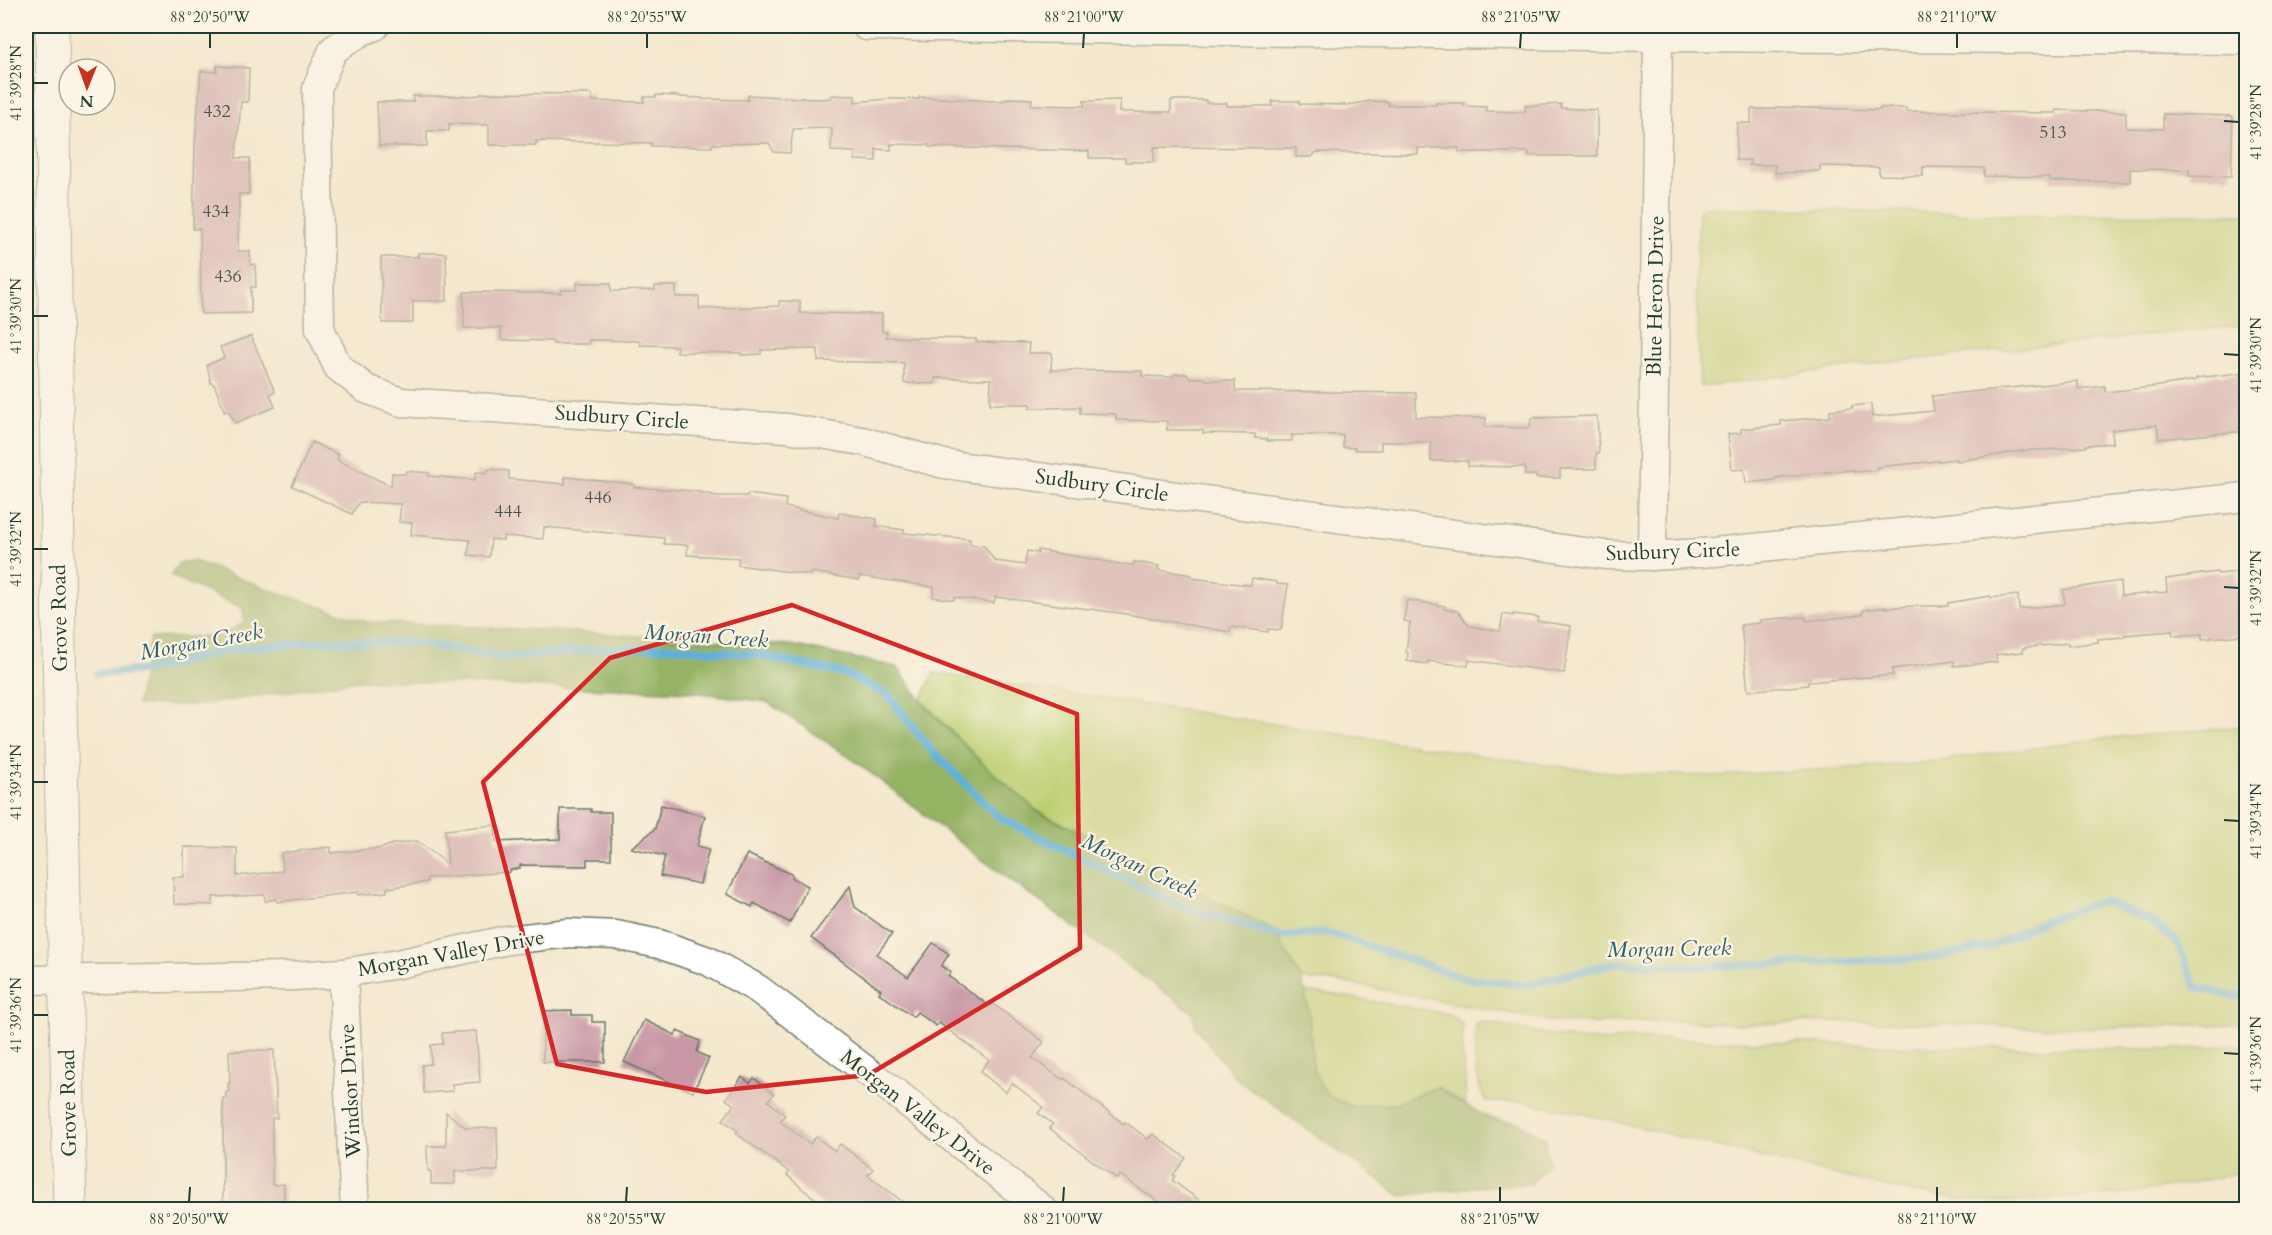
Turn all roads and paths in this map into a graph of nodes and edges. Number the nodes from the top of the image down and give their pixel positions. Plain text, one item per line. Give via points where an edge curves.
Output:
1 (52, 26) edge
2 (375, 26) edge
3 (866, 26) edge
4 (1658, 29) edge
5 (2247, 40) edge
6 (2247, 497) edge
7 (1652, 556) junction
8 (344, 973) junction
9 (66, 978) junction
10 (26, 980) edge
11 (70, 1209) edge
12 (355, 1209) edge
13 (1043, 1209) edge

1 - 9 street, Grove Road
2 - 7 street, Sudbury Circle via 333,50 317,88 320,329 338,366 366,389 401,402 787,429 862,441 953,465 1606,555
3 - 4 street
4 - 5 street
4 - 7 street, Blue Heron Drive
6 - 7 street, Sudbury Circle
8 - 9 street, Morgan Valley Drive
8 - 12 street, Windsor Drive
8 - 13 street, Morgan Valley Drive via 529,936 616,935 658,944 708,961 758,989
9 - 10 street, Morgan Valley Drive
9 - 11 street, Grove Road

